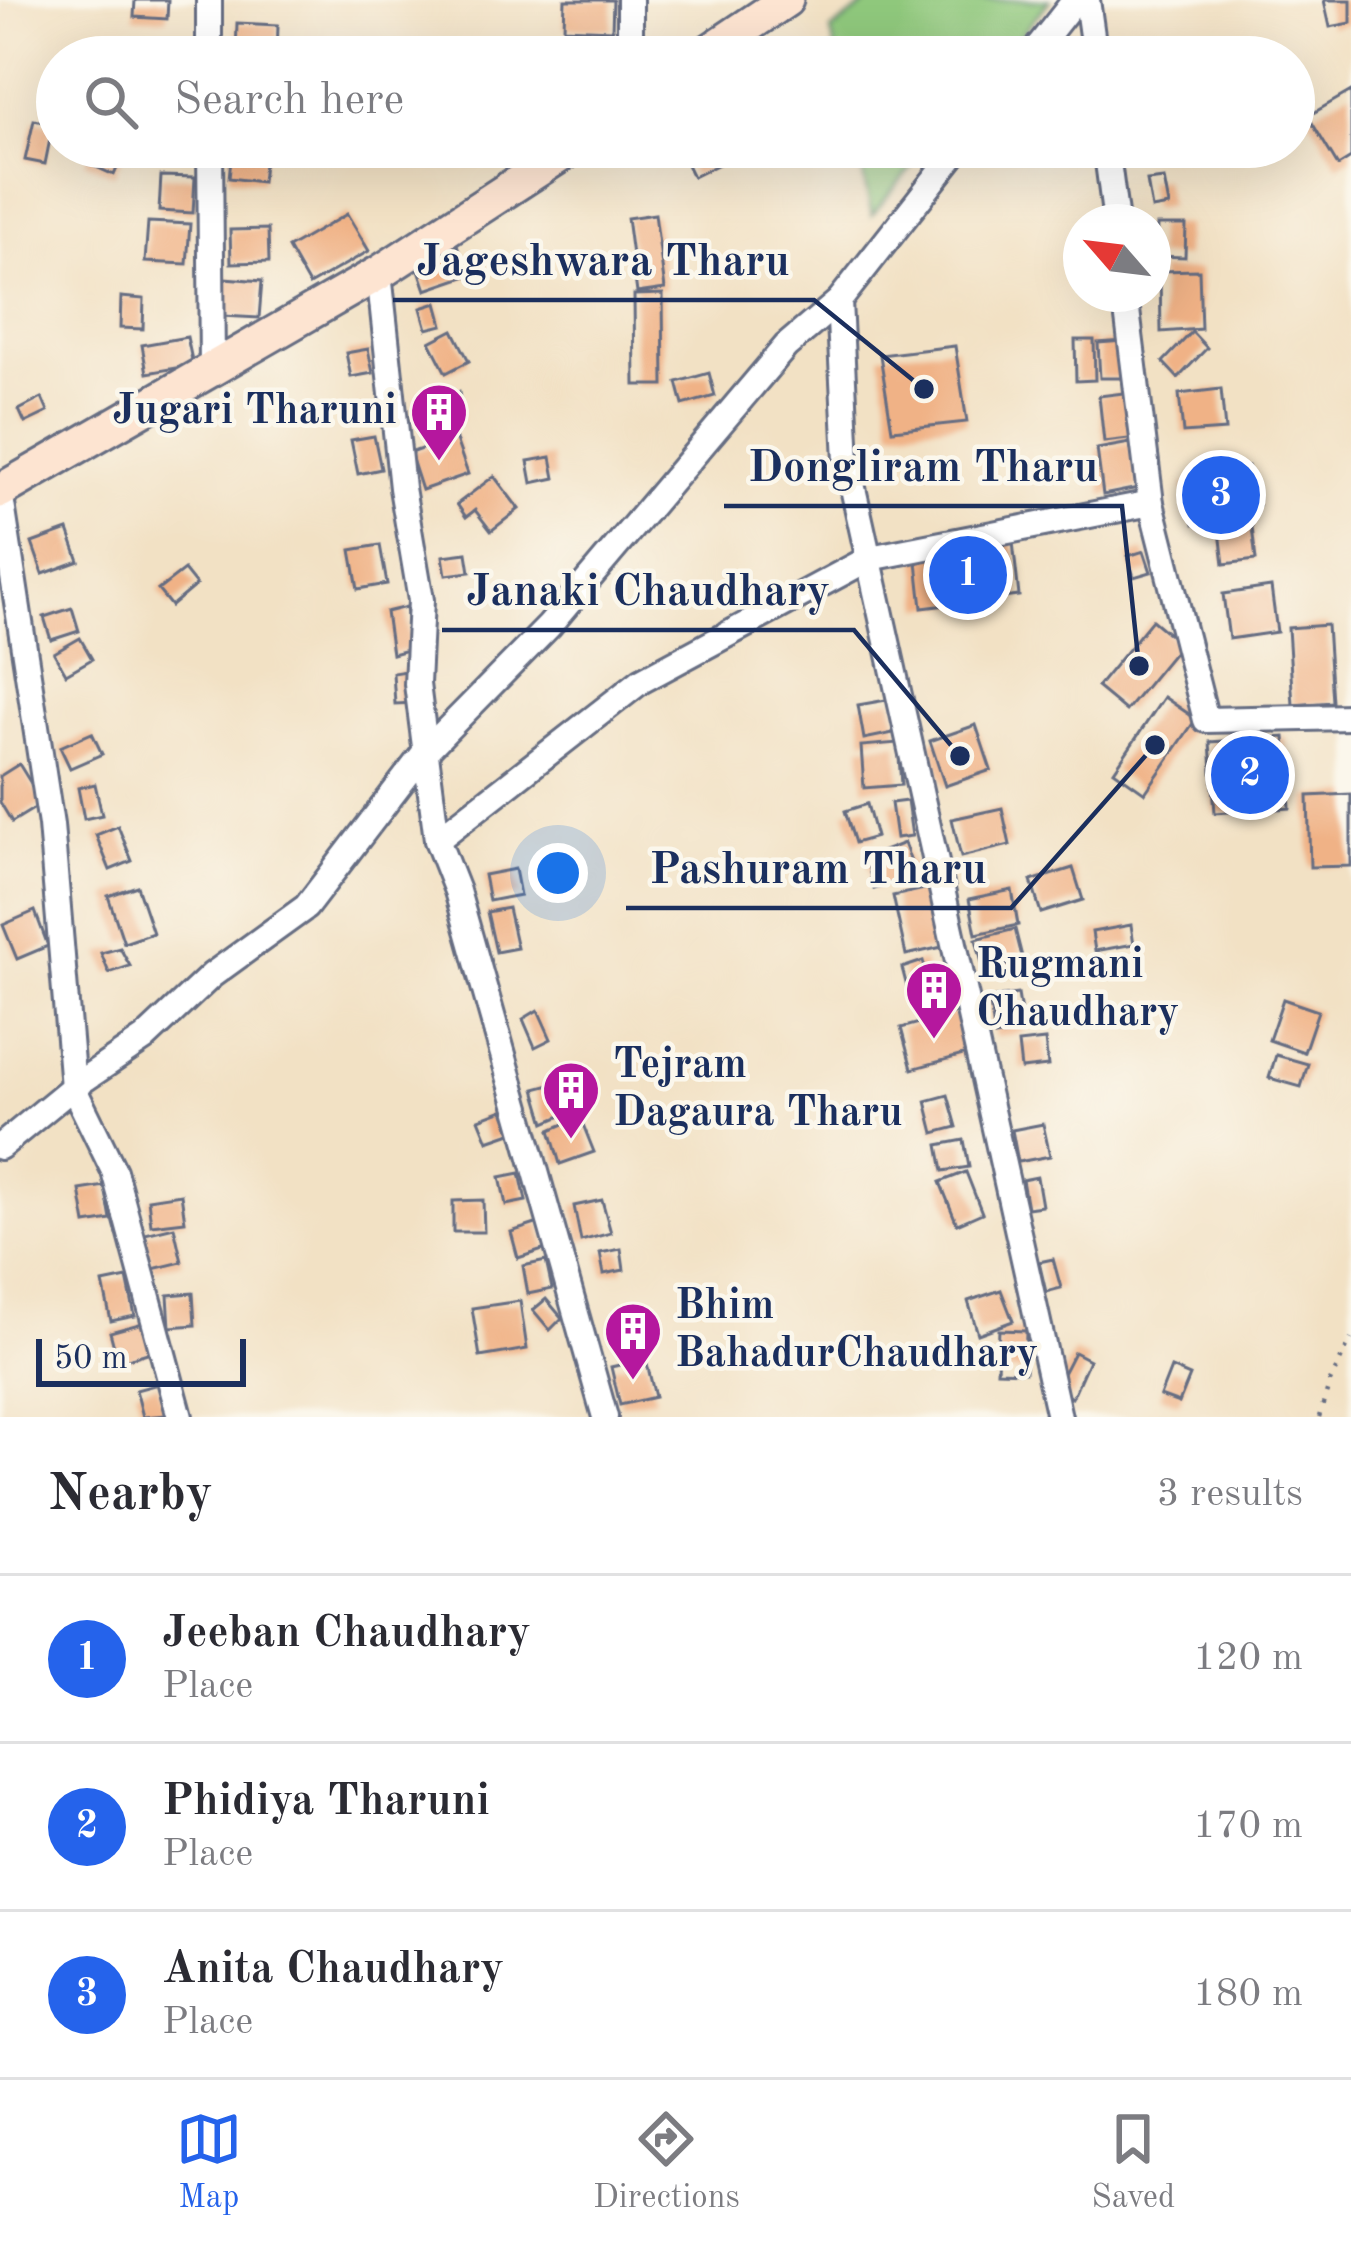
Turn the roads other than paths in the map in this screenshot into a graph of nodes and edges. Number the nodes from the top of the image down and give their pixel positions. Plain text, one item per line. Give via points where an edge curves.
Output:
1 (209, 0) edge
2 (630, 0) edge
3 (786, 0) edge
4 (1075, 0) edge
5 (1087, 0) edge
6 (209, 36) edge
7 (631, 36) edge
8 (732, 36) edge
9 (1047, 36) edge
10 (1092, 36) edge
11 (210, 168) edge
12 (541, 168) edge
13 (944, 168) edge
14 (1109, 168) edge
15 (1114, 204) edge
16 (379, 273) junction
17 (839, 301) junction
18 (1127, 312) edge
19 (212, 365) junction
20 (0, 491) edge
21 (1151, 503) junction
22 (871, 558) junction
23 (1351, 718) edge
24 (424, 753) junction
25 (437, 840) junction
26 (73, 1088) junction
27 (0, 1147) edge
28 (180, 1417) edge
29 (605, 1417) edge
30 (1059, 1417) edge

1 - 6 street
2 - 7 street
3 - 8 street
4 - 9 street
5 - 10 street
11 - 19 street
12 - 16 street
13 - 17 street
14 - 15 street
16 - 19 street
16 - 24 street via 421,600
17 - 22 street via 848,461
17 - 24 street via 786,346 549,626
18 - 21 street
19 - 20 street
20 - 26 street via 50,825
21 - 22 street
21 - 23 street via 1206,720
22 - 25 street via 641,681
22 - 30 street
24 - 25 street
24 - 26 street via 306,908
25 - 29 street
26 - 27 street
26 - 28 street via 114,1171

